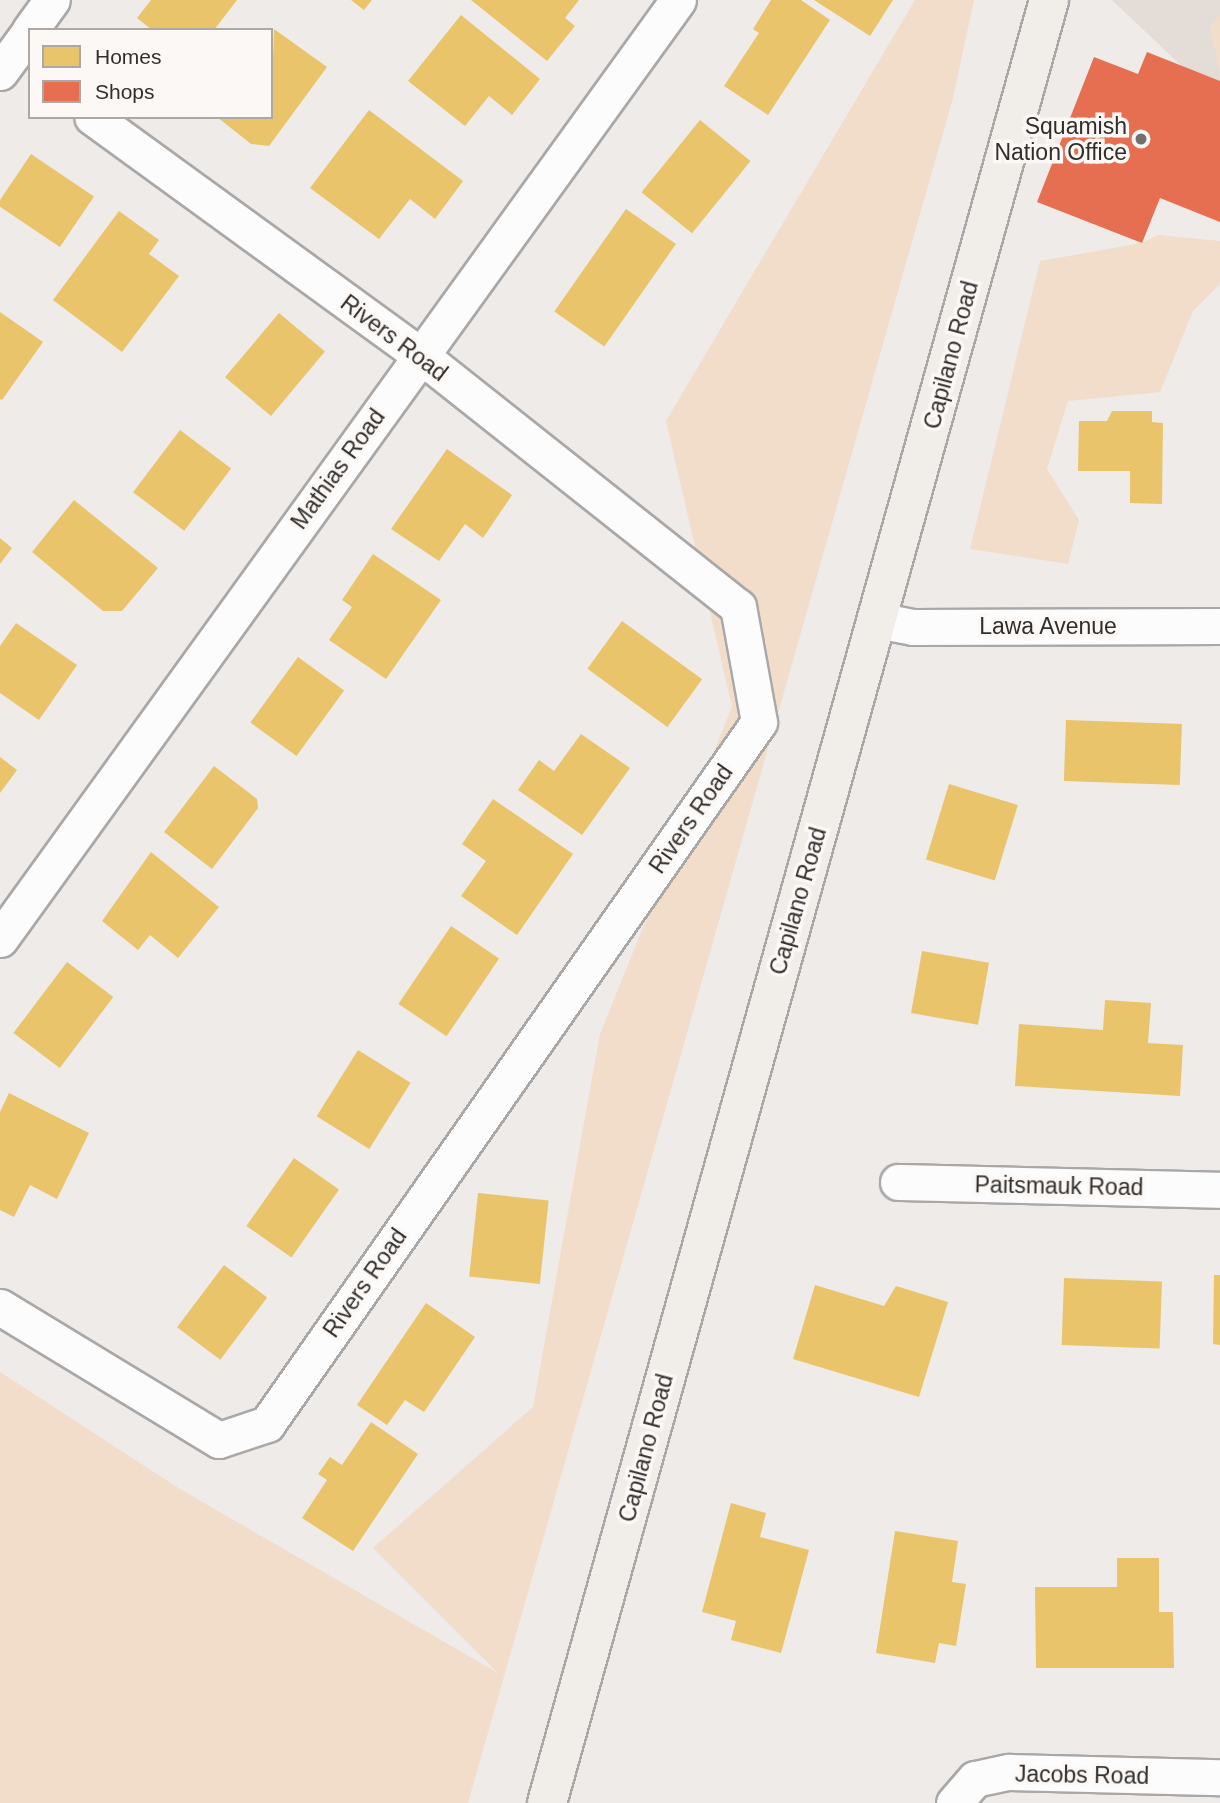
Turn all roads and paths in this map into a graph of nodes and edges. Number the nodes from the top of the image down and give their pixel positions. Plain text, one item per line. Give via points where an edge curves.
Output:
1 (52, 0) edge
2 (678, 0) edge
3 (1049, 0) edge
4 (33, 28) edge
5 (28, 36) edge
6 (17, 52) edge
7 (95, 119) edge
8 (420, 355) junction
9 (877, 620) junction
10 (1220, 626) edge
11 (0, 939) edge
12 (898, 1182) dead end
13 (1220, 1190) edge
14 (0, 1307) edge
15 (1220, 1777) edge
16 (954, 1802) edge
17 (547, 1803) edge

1 - 4 street
2 - 8 street, Mathias Road
3 - 9 street, Capilano Road
5 - 6 street
7 - 8 street, Rivers Road
8 - 11 street, Mathias Road
8 - 14 street, Rivers Road via 738,607 759,722 267,1424 219,1440
9 - 10 street, Lawa Avenue via 913,627
9 - 17 street, Capilano Road
12 - 13 street, Paitsmauk Road
15 - 16 street, Jacobs Road via 1009,1772 975,1779

